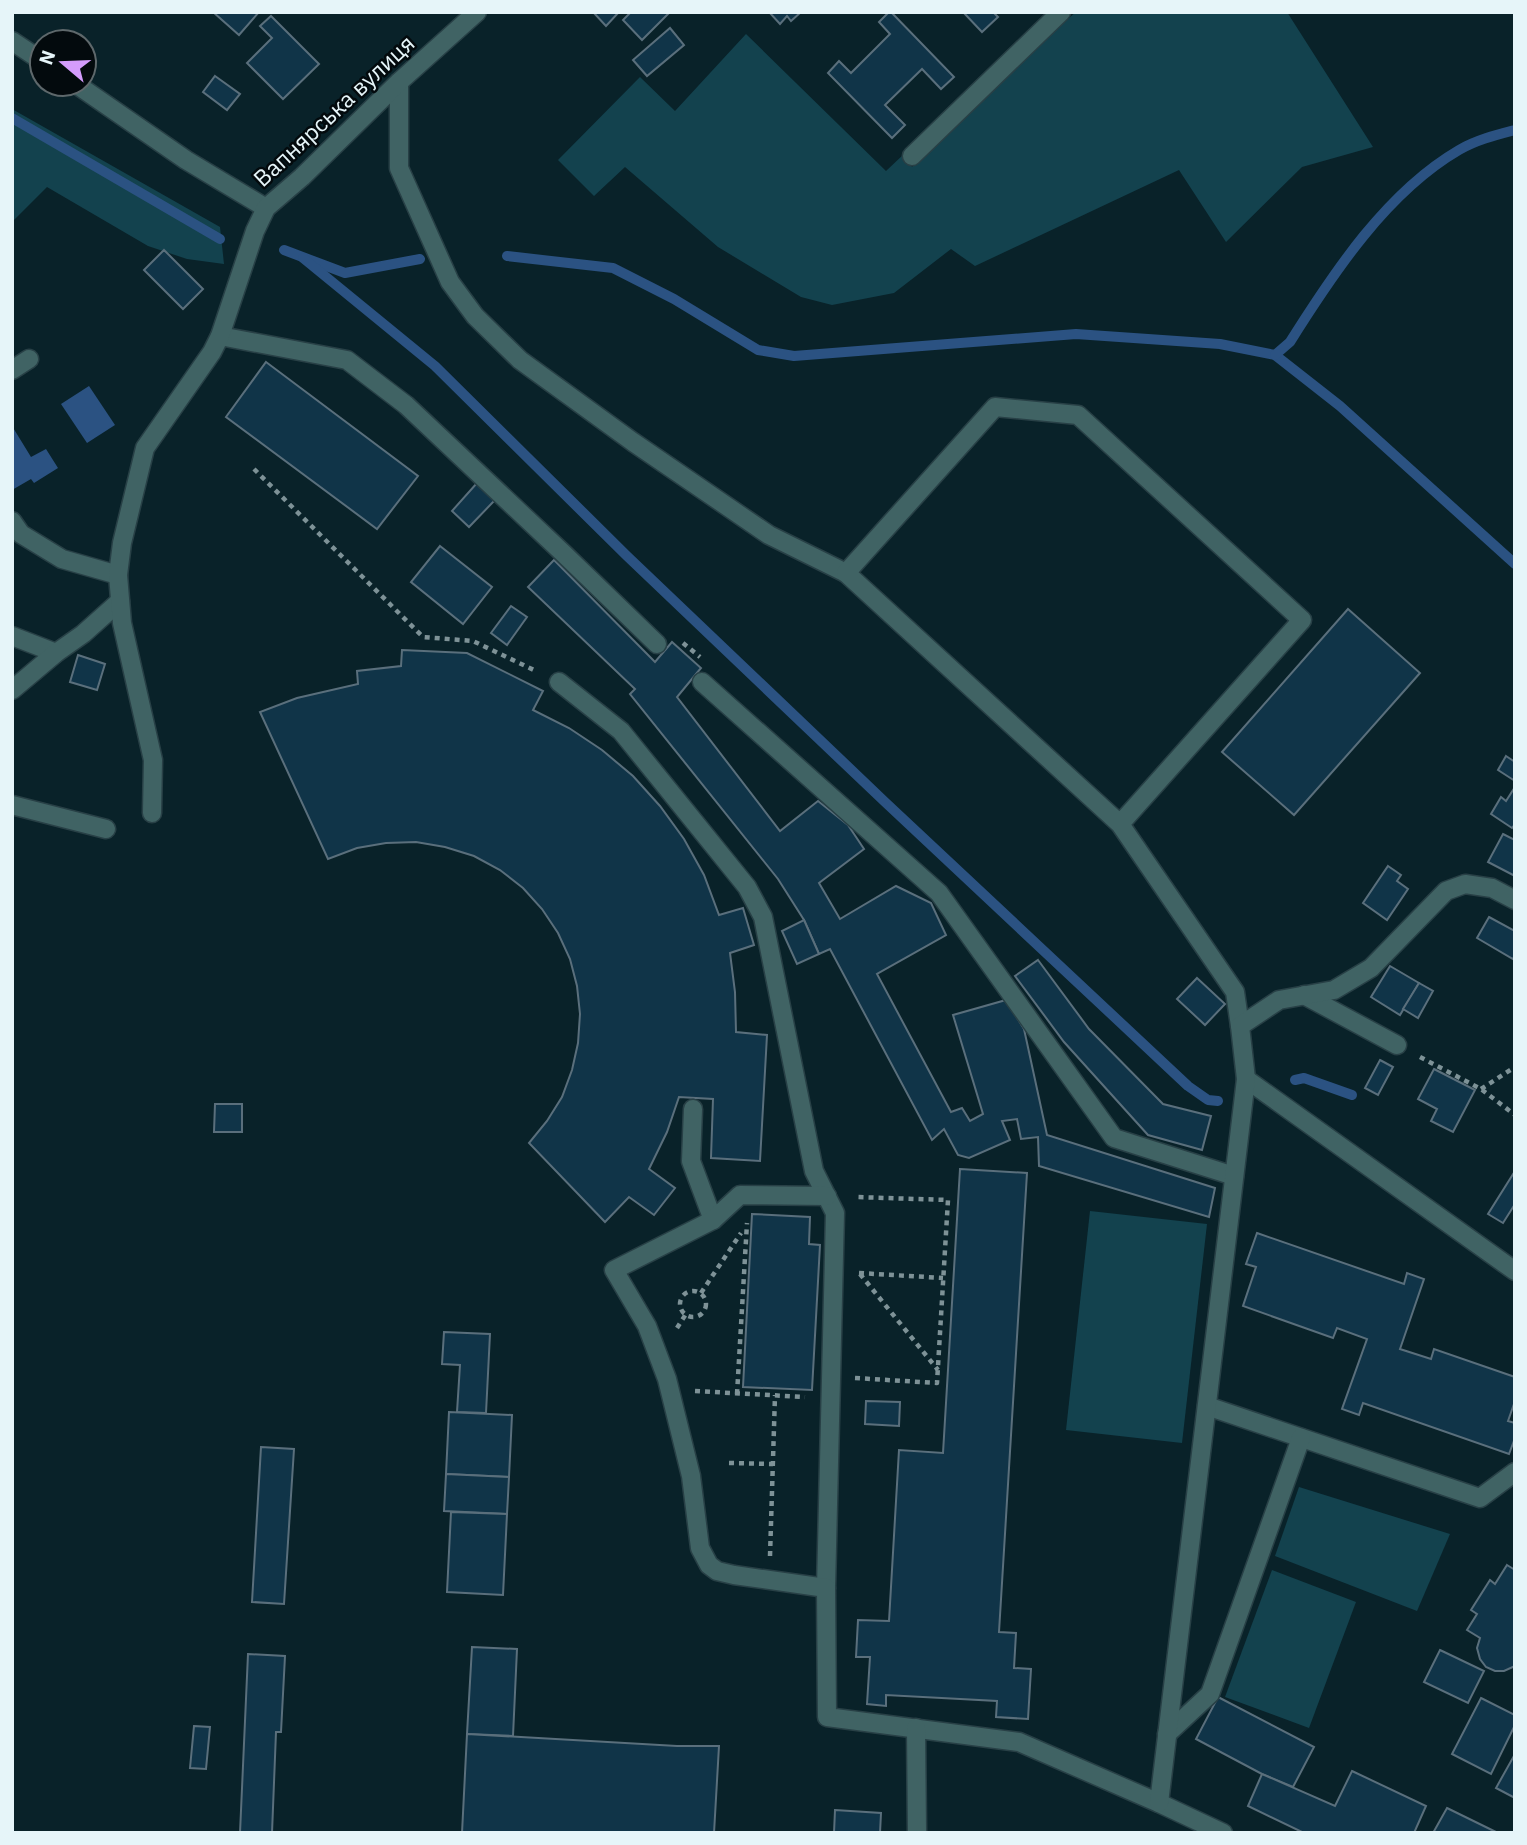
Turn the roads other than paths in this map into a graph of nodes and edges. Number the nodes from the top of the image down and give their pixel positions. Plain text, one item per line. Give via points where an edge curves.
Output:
1 (477, 12) edge
2 (1061, 12) edge
3 (12, 41) edge
4 (28, 52) edge
5 (399, 82) junction
6 (96, 98) edge
7 (912, 156) dead end
8 (266, 208) junction
9 (220, 336) junction
10 (29, 359) dead end
11 (12, 370) edge
12 (12, 521) edge
13 (846, 573) junction
14 (118, 575) junction
15 (120, 601) junction
16 (12, 636) edge
17 (657, 644) road end
18 (56, 653) junction
19 (559, 682) road end
20 (702, 682) road end
21 (12, 690) edge
22 (12, 805) edge
23 (152, 813) dead end
24 (1120, 824) junction
25 (106, 829) dead end
26 (1515, 900) edge
27 (1304, 995) junction
28 (1240, 1026) junction
29 (1397, 1045) road end
30 (1246, 1079) junction
31 (693, 1109) dead end
32 (1234, 1176) junction
33 (827, 1196) junction
34 (713, 1220) junction
35 (1515, 1271) edge
36 (1207, 1406) junction
37 (1301, 1438) junction
38 (1515, 1472) edge
39 (826, 1588) junction
40 (916, 1728) junction
41 (1167, 1734) junction
42 (1159, 1802) junction
43 (917, 1833) edge
44 (1223, 1833) edge

1 - 5 street, Вапнярська вулиця
2 - 7 street
3 - 4 street
5 - 8 street, Вапнярська вулиця
5 - 13 street via 399,168 450,282 475,316 520,360 769,536
6 - 8 street
8 - 9 street, Вапнярська вулиця
9 - 14 street, Вапнярська вулиця via 145,449
9 - 17 street via 348,360 406,405
10 - 11 street
12 - 14 street via 21,534 62,559
13 - 24 street
13 - 24 street via 995,407 1078,415 1302,620
14 - 15 street, Вапнярська вулиця
15 - 18 street
15 - 23 street, Вапнярська вулиця via 153,760
16 - 18 street
18 - 21 street
19 - 33 street via 621,731 747,887 758,907 814,1171
20 - 32 street via 939,893 1114,1138
22 - 25 street
24 - 28 street via 1235,992
26 - 27 street via 1493,888 1465,884 1446,891 1371,968 1334,990
27 - 28 street via 1279,1000
27 - 29 street
28 - 30 street
30 - 32 street
30 - 35 street
31 - 34 street via 691,1161
32 - 36 street
33 - 34 street via 740,1195
33 - 39 street via 835,1213
34 - 39 street via 614,1270 648,1326 670,1390 691,1476 700,1548 709,1565 734,1575
36 - 37 street
36 - 41 street
37 - 38 street via 1480,1498
37 - 41 street via 1210,1694
39 - 40 street via 827,1717
40 - 42 street via 1019,1742
40 - 43 street
41 - 42 street
42 - 44 street

